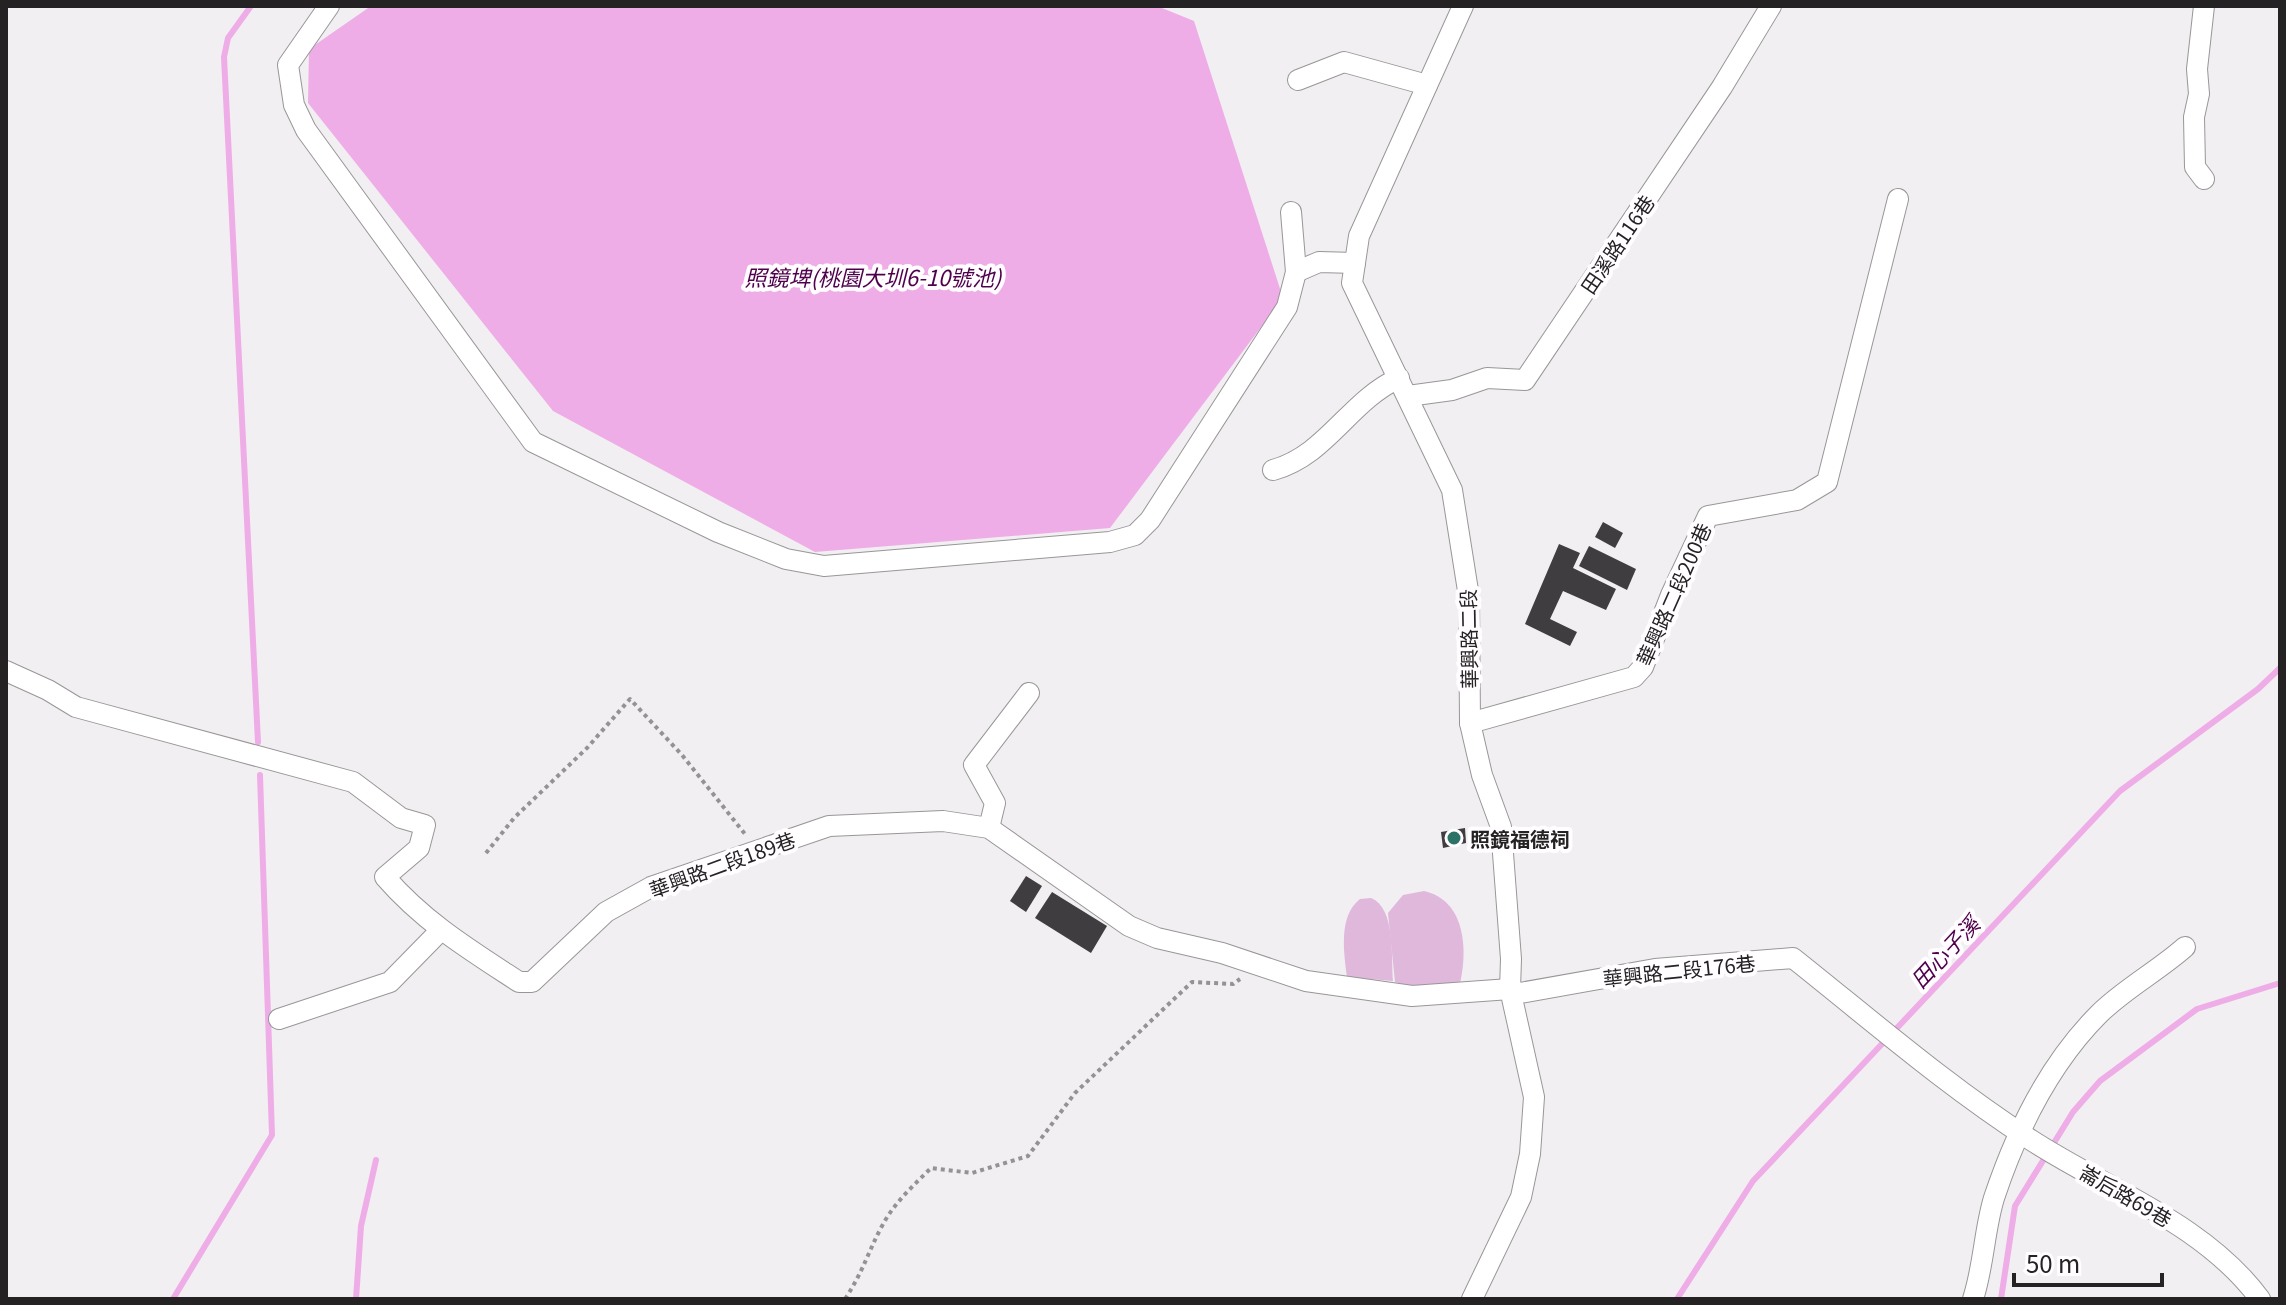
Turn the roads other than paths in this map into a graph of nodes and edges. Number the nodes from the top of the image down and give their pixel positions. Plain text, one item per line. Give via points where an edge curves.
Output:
1 (329, 6) edge
2 (1463, 6) edge
3 (1771, 6) edge
4 (2204, 6) edge
5 (1298, 80) dead end
6 (1427, 85) junction
7 (2204, 179) dead end
8 (1898, 199) dead end
9 (1291, 212) dead end
10 (1355, 263) junction
11 (1296, 272) junction
12 (1404, 387) junction
13 (1273, 470) dead end
14 (6, 671) edge
15 (1029, 693) dead end
16 (1470, 723) junction
17 (989, 828) junction
18 (440, 931) junction
19 (2185, 947) dead end
20 (1510, 989) junction
21 (279, 1019) dead end
22 (1913, 1054) joint
23 (2020, 1132) junction
24 (1472, 1299) edge
25 (1973, 1299) edge
26 (2260, 1299) edge

1 - 11 street via 288,65 294,105 306,130 533,442 718,532 786,559 824,566 1110,542 1135,535 1150,520 1287,307
2 - 6 street, 華興路二段
3 - 12 street, 田溪路116巷 via 1525,380 1487,378 1452,390
4 - 7 street via 2194,117 2195,167
5 - 6 street via 1344,62
6 - 10 street, 華興路二段 via 1359,236
8 - 16 street, 華興路二段200巷 via 1827,482 1797,500 1708,516 1643,667 1634,677
9 - 11 street
10 - 11 street via 1319,262
10 - 12 street, 華興路二段 via 1352,283
12 - 13 street via 1373,390 1321,443 1293,465
12 - 16 street, 華興路二段 via 1452,490 1469,597
14 - 18 street, 華興路二段189巷 via 76,707 353,782 401,818 425,825 419,848 385,877
15 - 17 street via 974,765 995,803
16 - 20 street, 華興路二段 via 1501,827
17 - 18 street, 華興路二段189巷 via 943,821 829,826 651,887 606,912 532,982 519,982
17 - 20 street, 華興路二段189巷 via 1129,926 1157,938 1306,981 1412,996
18 - 21 street via 390,982
19 - 23 street via 2101,1012 2062,1055
20 - 22 street, 華興路二段176巷 via 1520,993 1655,969 1793,958
20 - 24 street, 華興路二段 via 1534,1097 1530,1154 1521,1197
22 - 23 street, 崙后路69巷
23 - 25 street via 1993,1201 1984,1267
23 - 26 street, 崙后路69巷 via 2196,1237

